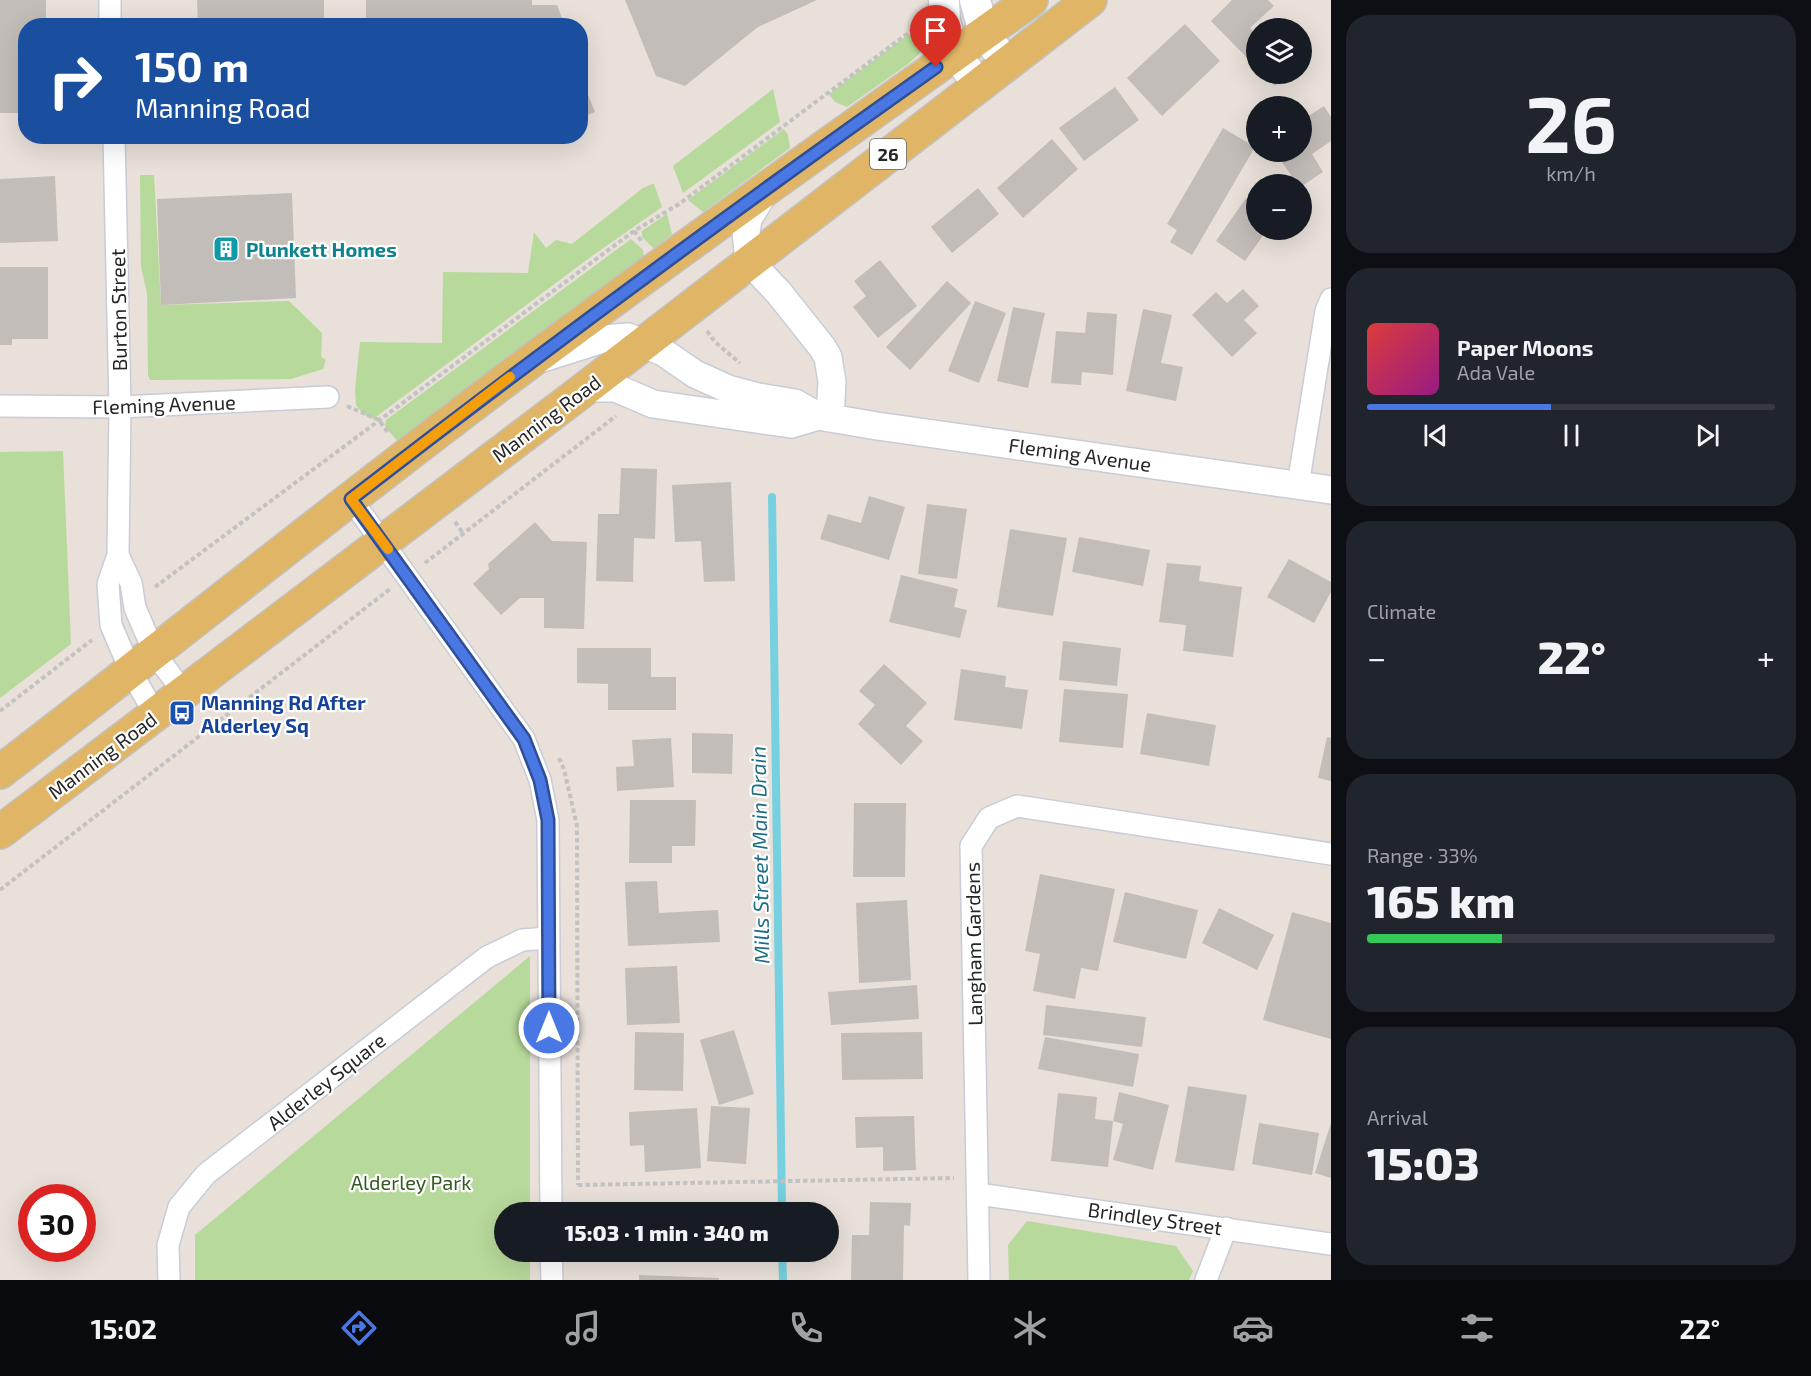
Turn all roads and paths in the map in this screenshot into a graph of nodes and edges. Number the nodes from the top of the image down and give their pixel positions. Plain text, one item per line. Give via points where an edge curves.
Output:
1 (110, 0) edge
2 (944, 0) edge
3 (975, 0) edge
4 (1031, 0) edge
5 (1090, 0) edge
6 (110, 18) edge
7 (927, 32) dead end
8 (984, 33) junction
9 (955, 54) junction
10 (1007, 64) junction
11 (979, 85) junction
12 (114, 144) edge
13 (766, 189) junction
14 (749, 261) junction
15 (1331, 299) edge
16 (644, 343) junction
17 (529, 363) junction
18 (585, 388) junction
19 (327, 397) joint
20 (638, 399) junction
21 (0, 406) edge
22 (120, 407) junction
23 (824, 417) junction
24 (378, 420) junction
25 (1298, 485) junction
26 (1331, 490) edge
27 (351, 499) junction
28 (383, 542) junction
29 (118, 555) junction
30 (407, 577) junction
31 (135, 608) junction
32 (111, 625) junction
33 (143, 663) junction
34 (184, 693) junction
35 (0, 711) edge
36 (155, 714) junction
37 (0, 772) edge
38 (0, 832) edge
39 (1331, 855) edge
40 (0, 890) edge
41 (548, 938) junction
42 (550, 1185) junction
43 (978, 1186) junction
44 (551, 1202) edge
45 (1226, 1228) junction
46 (1331, 1244) edge
47 (551, 1262) edge
48 (169, 1280) edge
49 (552, 1280) edge
50 (979, 1280) edge
51 (1206, 1280) edge

1 - 6 street
2 - 9 main road via 945,22
3 - 8 main road
4 - 8 main road, 26
5 - 10 main road, Manning Road / 26
7 - 24 path via 911,31
8 - 9 main road, 26
8 - 10 main road
9 - 11 main road
9 - 13 main road, 26
10 - 11 main road, Manning Road / 26
11 - 14 main road, Manning Road / 26
12 - 22 street, Burton Street
13 - 14 street via 748,219
13 - 17 main road, 26
14 - 16 main road, Manning Road / 26
14 - 23 street via 828,357 832,382
15 - 25 street
16 - 17 street, Fleming Avenue via 628,337 603,339
16 - 18 main road, Manning Road / 26
16 - 23 street, Fleming Avenue via 728,389 795,403
17 - 27 main road, 26
18 - 20 street, Fleming Avenue via 616,388
18 - 28 main road, Manning Road / 26
19 - 22 street, Fleming Avenue
19 - 24 path
20 - 23 street, Fleming Avenue via 791,424
20 - 30 path
21 - 22 street, Fleming Avenue
22 - 29 street, Burton Street
23 - 25 street, Fleming Avenue
24 - 31 path via 151,590
25 - 26 street, Fleming Avenue
27 - 28 street
27 - 33 main road, 26
28 - 30 street
28 - 34 main road, Manning Road / 26
29 - 31 street, Burton Street via 131,583
29 - 32 street, Burton Street via 108,584
30 - 40 path
30 - 41 street via 524,739 540,780 548,820
31 - 33 street, Burton Street
32 - 33 street, Burton Street
32 - 35 path
33 - 34 street, Burton Street
33 - 36 street, Burton Street
33 - 37 main road, 26
34 - 36 main road, Manning Road / 26
36 - 38 main road, Manning Road / 26
39 - 43 street, Langham Gardens via 1017,806 989,818 971,846
41 - 42 street
41 - 48 street, Alderley Square via 522,940 487,957 206,1174 179,1207 168,1245
42 - 43 path via 803,1182
42 - 44 street
43 - 45 street, Brindley Street
43 - 50 street, Langham Gardens
45 - 46 street, Brindley Street
45 - 51 street
47 - 49 street

